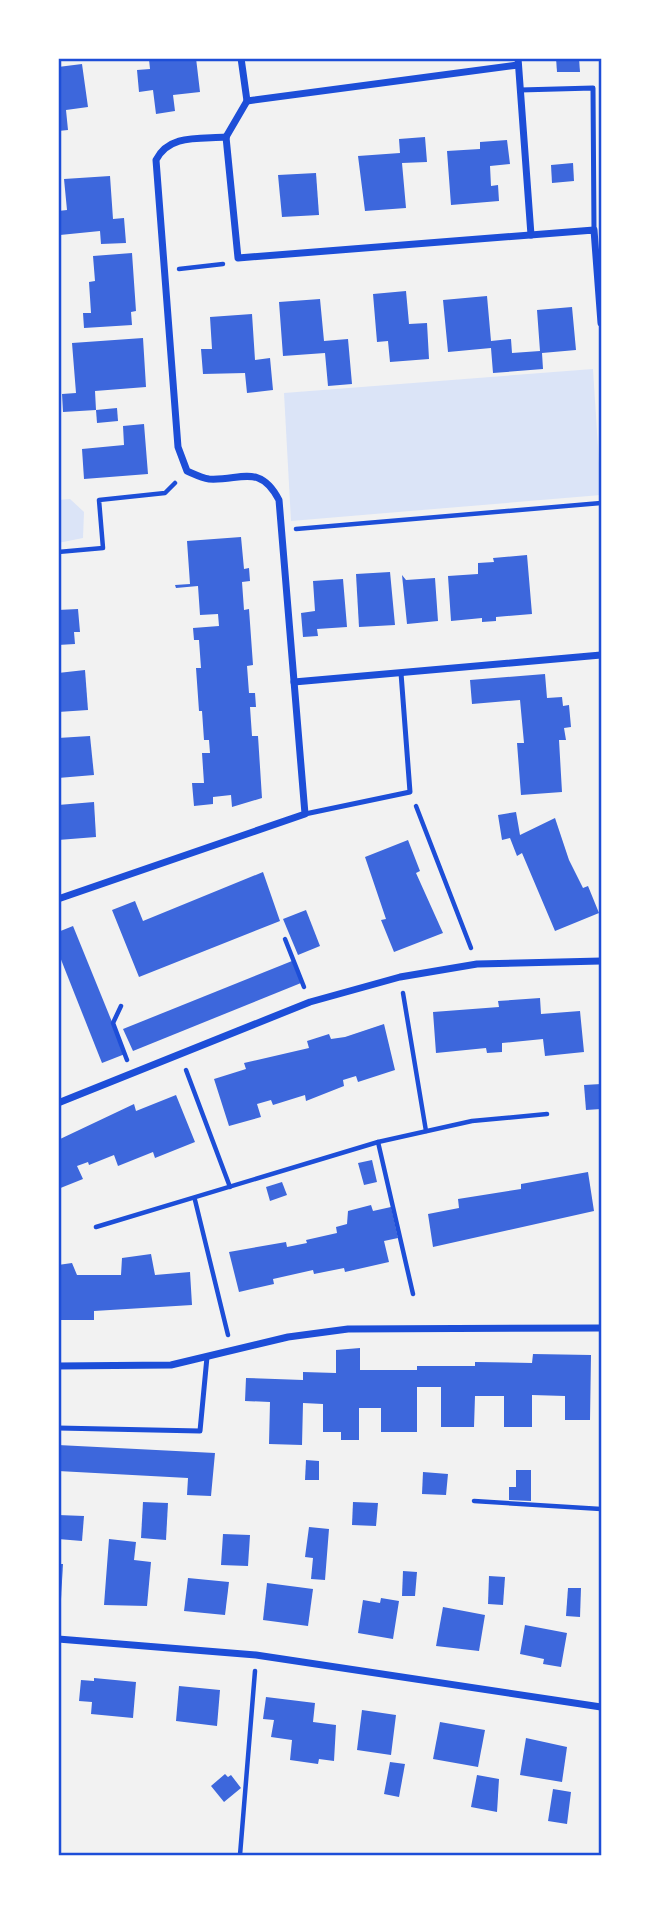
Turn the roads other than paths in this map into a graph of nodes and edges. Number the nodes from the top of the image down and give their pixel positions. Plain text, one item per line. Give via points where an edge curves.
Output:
1 (241, 58) edge
2 (518, 62) edge
3 (520, 90) junction
4 (247, 101) junction
5 (226, 137) junction
6 (594, 230) junction
7 (530, 235) junction
8 (601, 323) edge
9 (601, 655) edge
10 (401, 673) junction
11 (294, 682) junction
12 (305, 814) junction
13 (58, 899) edge
14 (601, 961) edge
15 (58, 1102) edge
16 (601, 1328) edge
17 (207, 1357) junction
18 (58, 1366) edge
19 (58, 1428) edge
20 (58, 1639) edge
21 (601, 1707) edge

1 - 4 street
2 - 3 street
2 - 4 street
3 - 6 lane via 593,88
3 - 7 street
4 - 5 street
5 - 7 street via 238,258
5 - 11 street via 172,141 156,160 178,447 187,471 208,479 253,475 271,484 278,500
6 - 7 street
6 - 8 street
9 - 10 street
10 - 11 street
10 - 12 lane via 411,792
11 - 12 street
12 - 13 street
14 - 15 street via 477,964 400,976 310,1002
16 - 17 street via 348,1329 288,1337
17 - 18 street via 171,1365
17 - 19 lane via 200,1431
20 - 21 street via 256,1655

